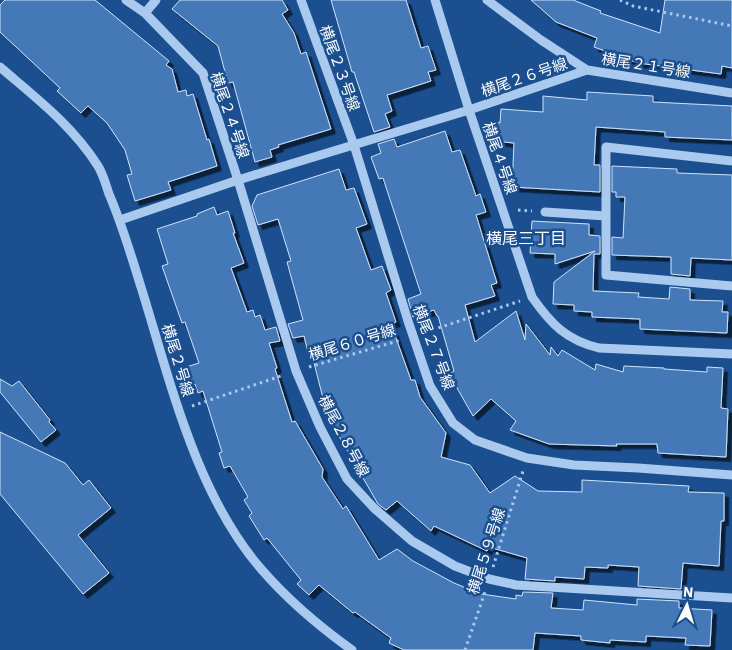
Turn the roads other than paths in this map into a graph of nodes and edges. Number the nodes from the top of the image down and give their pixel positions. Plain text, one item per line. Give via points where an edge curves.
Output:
1 (126, 0) edge
2 (156, 0) edge
3 (301, 0) edge
4 (435, 0) edge
5 (487, 0) edge
6 (145, 13) junction
7 (0, 67) edge
8 (587, 70) junction
9 (732, 93) edge
10 (470, 110) junction
11 (354, 145) junction
12 (732, 161) edge
13 (238, 180) junction
14 (545, 212) road end
15 (606, 216) junction
16 (120, 220) junction
17 (732, 286) edge
18 (732, 354) edge
19 (732, 475) edge
20 (732, 598) edge
21 (352, 650) edge

1 - 6 street, 横尾２４号線
2 - 6 street
3 - 11 street, 横尾２３号線
4 - 10 street
5 - 8 street, 横尾２１号線
6 - 13 street, 横尾２４号線 via 203,73
7 - 16 street, 横尾２号線 via 80,139 99,168
8 - 9 street, 横尾２１号線
8 - 10 street, 横尾２６号線
10 - 11 street, 横尾４号線
10 - 18 street, 横尾４号線 via 532,297 547,318 568,336 599,348
11 - 13 street, 横尾４号線
11 - 19 street, 横尾２７号線 via 430,386 453,423 475,440 527,458 574,465
12 - 15 street via 606,148
13 - 16 street, 横尾４号線
13 - 20 street, 横尾２８号線 via 296,371 320,427 347,479 412,541 455,566 516,585
14 - 15 street
15 - 17 street via 606,275
16 - 21 street, 横尾２号線 via 179,410 204,475 225,516 262,571 324,630

